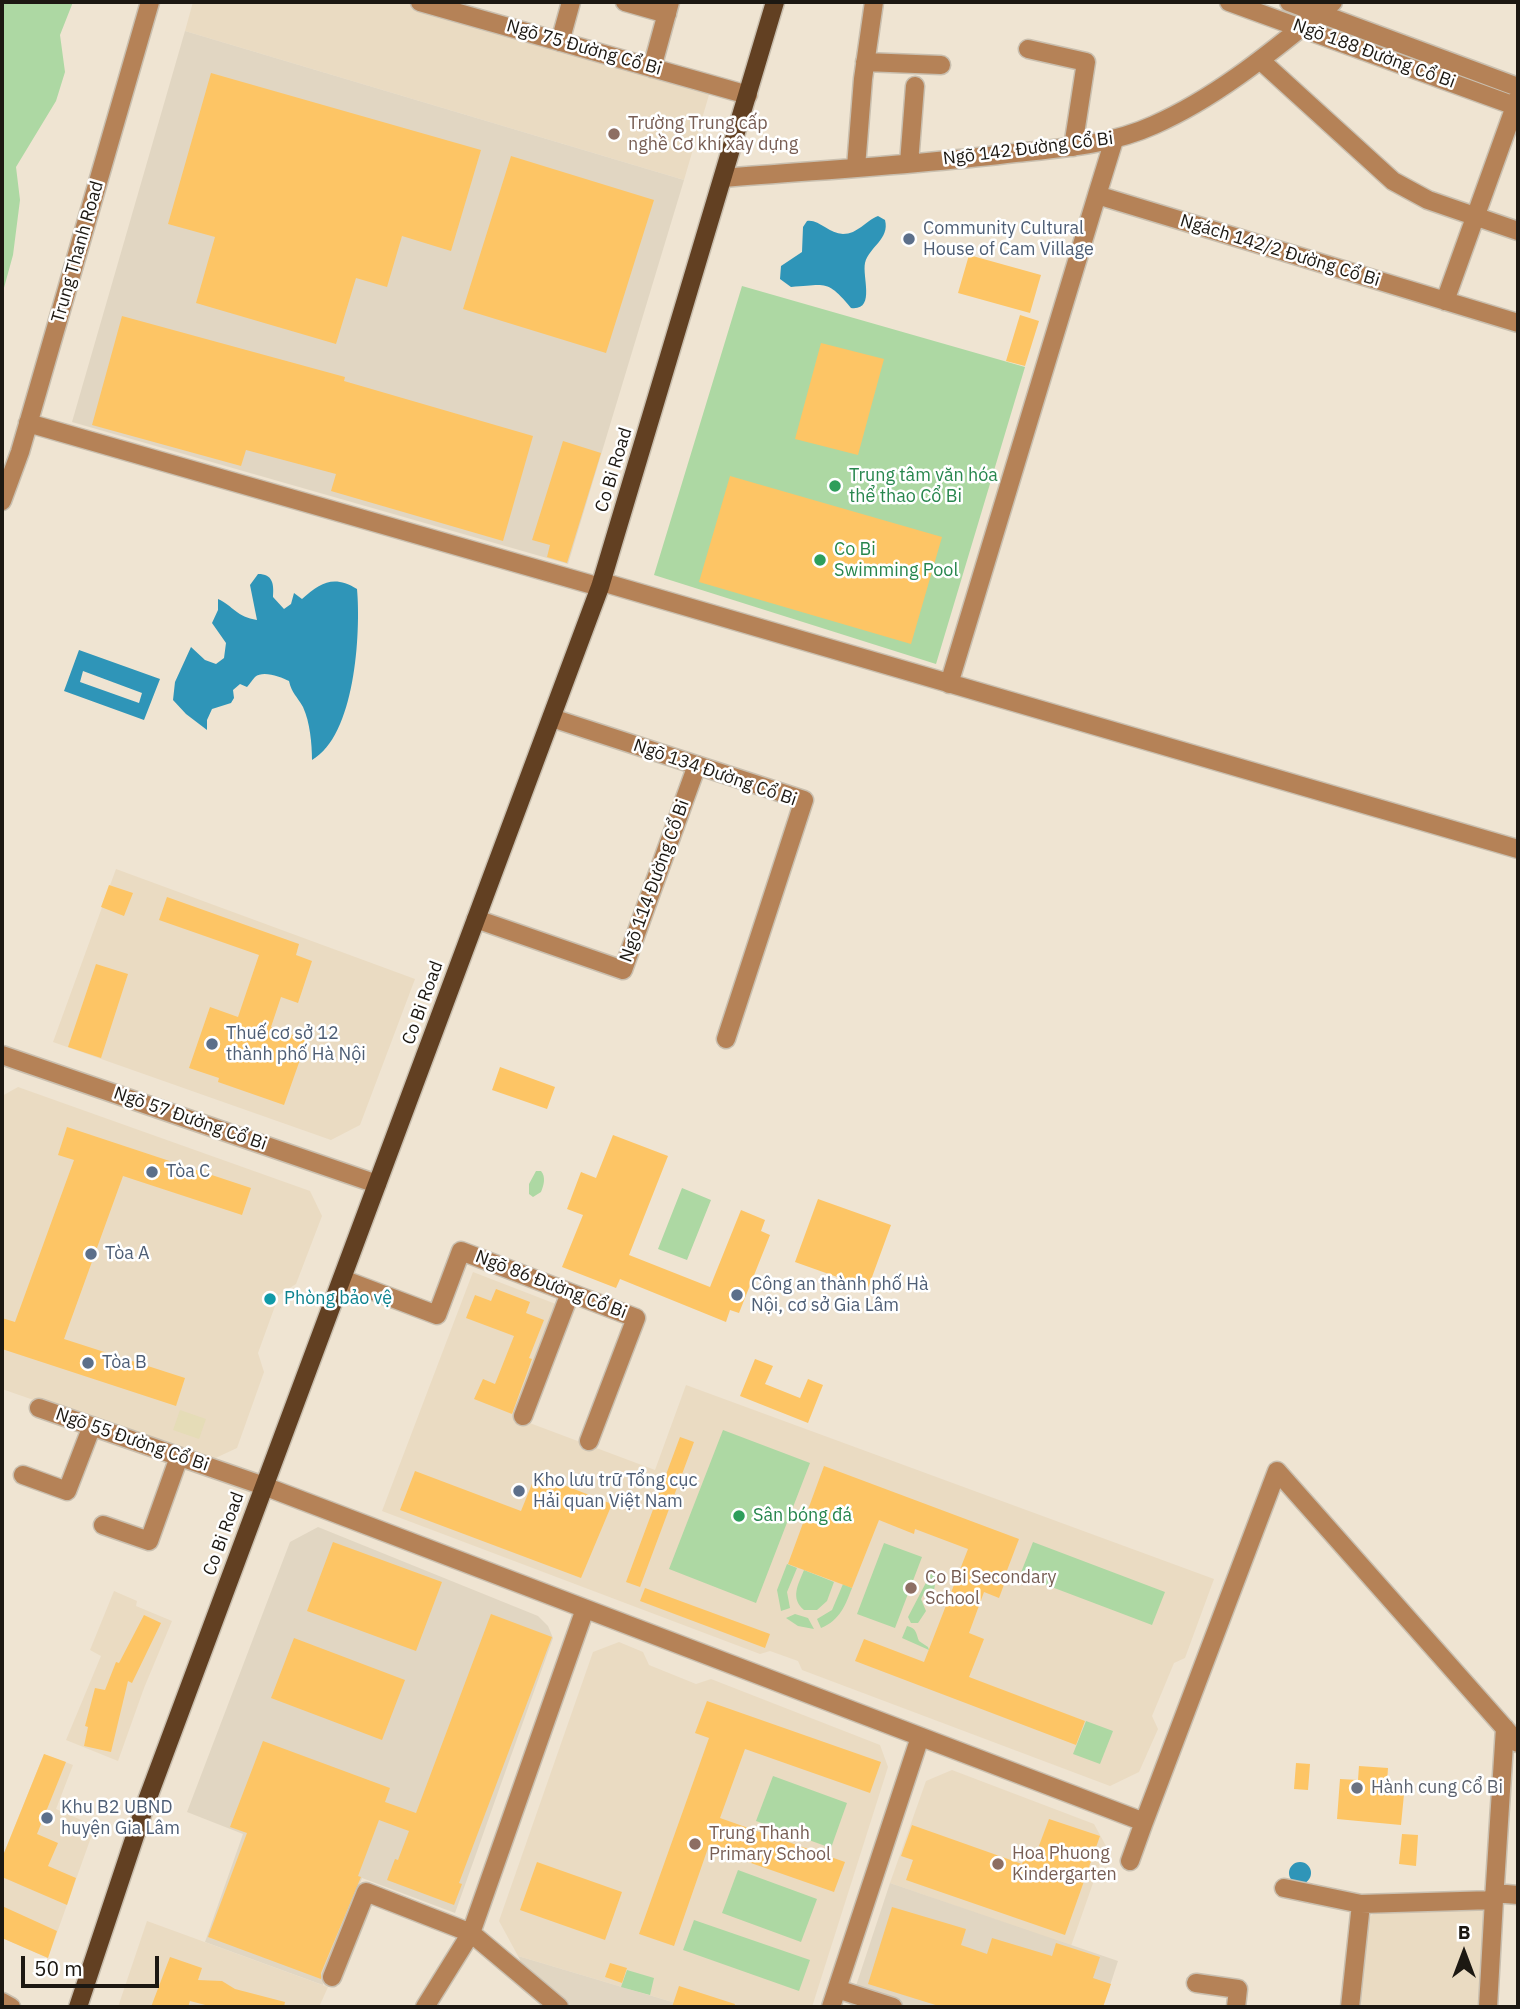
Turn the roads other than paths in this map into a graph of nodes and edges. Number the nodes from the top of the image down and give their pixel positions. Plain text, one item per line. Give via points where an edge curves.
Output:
1 (150, 2) edge
2 (571, 2) edge
3 (625, 2) edge
4 (775, 2) edge
5 (874, 2) edge
6 (1230, 2) edge
7 (1289, 2) edge
8 (1333, 2) edge
9 (425, 3) edge
10 (668, 8) edge
11 (1318, 13) junction
12 (1301, 27) junction
13 (560, 41) junction
14 (1028, 49) dead end
15 (1260, 60) junction
16 (865, 62) junction
17 (941, 65) dead end
18 (652, 68) junction
19 (915, 86) dead end
20 (1518, 87) edge
21 (748, 95) junction
22 (1517, 104) edge
23 (1114, 140) junction
24 (1073, 146) junction
25 (909, 163) junction
26 (856, 167) junction
27 (724, 178) junction
28 (1097, 195) junction
29 (1475, 218) junction
30 (1518, 231) edge
31 (1445, 301) junction
32 (1518, 323) edge
33 (28, 423) junction
34 (2, 501) edge
35 (601, 585) junction
36 (950, 684) junction
37 (552, 718) junction
38 (697, 765) junction
39 (1518, 849) edge
40 (477, 919) junction
41 (726, 1039) dead end
42 (2, 1055) edge
43 (377, 1184) junction
44 (342, 1279) junction
45 (570, 1293) junction
46 (39, 1408) dead end
47 (523, 1416) dead end
48 (92, 1426) junction
49 (589, 1441) dead end
50 (179, 1457) junction
51 (23, 1475) dead end
52 (264, 1486) junction
53 (103, 1525) dead end
54 (585, 1609) junction
55 (1505, 1728) junction
56 (920, 1737) junction
57 (1518, 1742) edge
58 (1144, 1822) junction
59 (1129, 1861) dead end
60 (1284, 1888) dead end
61 (1518, 1895) edge
62 (1494, 1896) junction
63 (1361, 1904) junction
64 (471, 1933) junction
65 (332, 1978) dead end
66 (1196, 1983) dead end
67 (837, 1989) junction
68 (2, 2002) edge
69 (11, 2007) edge
70 (78, 2007) edge
71 (425, 2007) edge
72 (559, 2007) edge
73 (831, 2007) edge
74 (893, 2007) edge
75 (1236, 2007) edge
76 (1350, 2007) edge
77 (1488, 2007) edge

1 - 33 street, Trung Thanh Road
2 - 13 street
3 - 10 street
4 - 21 main road, Co Bi Road
5 - 16 street
6 - 12 street, Ngõ 188 Đường Cổ Bi
7 - 11 street, Ngõ 188 Đường Cổ Bi
8 - 11 street, Ngõ 142 Đường Cổ Bi
9 - 13 street, Ngõ 75 Đường Cổ Bi
10 - 18 street
11 - 12 street, Ngõ 142 Đường Cổ Bi
11 - 20 street, Ngõ 188 Đường Cổ Bi
12 - 15 street, Ngõ 142 Đường Cổ Bi
12 - 22 street, Ngõ 188 Đường Cổ Bi
13 - 18 street, Ngõ 75 Đường Cổ Bi
14 - 24 street via 1086,62
15 - 23 street, Ngõ 142 Đường Cổ Bi via 1177,114
15 - 29 street via 1393,181
16 - 17 street
16 - 26 street
18 - 21 street, Ngõ 75 Đường Cổ Bi
19 - 25 street
21 - 27 main road, Co Bi Road
22 - 29 street
23 - 24 street, Ngõ 142 Đường Cổ Bi
23 - 28 street
24 - 25 street, Ngõ 142 Đường Cổ Bi
25 - 26 street, Ngõ 142 Đường Cổ Bi
26 - 27 street, Ngõ 142 Đường Cổ Bi
27 - 35 main road, Co Bi Road
28 - 31 street, Ngách 142/2 Đường Cổ Bi
28 - 36 street
29 - 30 street
29 - 31 street
31 - 32 street, Ngách 142/2 Đường Cổ Bi
33 - 34 street, Trung Thanh Road
33 - 35 street
35 - 36 street
35 - 37 main road, Co Bi Road
36 - 39 street
37 - 38 street, Ngõ 134 Đường Cổ Bi
37 - 40 main road, Co Bi Road
38 - 40 street, Ngõ 114 Đường Cổ Bi via 623,970
38 - 41 street, Ngõ 134 Đường Cổ Bi via 804,800
40 - 43 main road, Co Bi Road
42 - 43 street, Ngõ 57 Đường Cổ Bi
43 - 44 main road, Co Bi Road
44 - 45 street, Ngõ 86 Đường Cổ Bi via 437,1315 461,1251
44 - 52 main road, Co Bi Road
45 - 47 street
45 - 49 street, Ngõ 86 Đường Cổ Bi via 636,1318
46 - 48 street, Ngõ 55 Đường Cổ Bi
48 - 50 street, Ngõ 55 Đường Cổ Bi
48 - 51 street via 67,1491
50 - 52 street, Ngõ 55 Đường Cổ Bi
50 - 53 street via 149,1541
52 - 54 street, Ngõ 55 Đường Cổ Bi
52 - 70 main road, Co Bi Road via 146,1803
54 - 56 street, Ngõ 55 Đường Cổ Bi
54 - 64 street
55 - 57 street
55 - 58 street via 1278,1471
55 - 62 street
56 - 58 street, Ngõ 55 Đường Cổ Bi
56 - 67 street
58 - 59 street
60 - 63 street
61 - 62 street
62 - 63 street
62 - 77 street
63 - 76 street
64 - 65 street via 366,1892
64 - 71 street
64 - 72 street
66 - 75 street via 1238,1989
67 - 73 street
67 - 74 street
68 - 69 street

